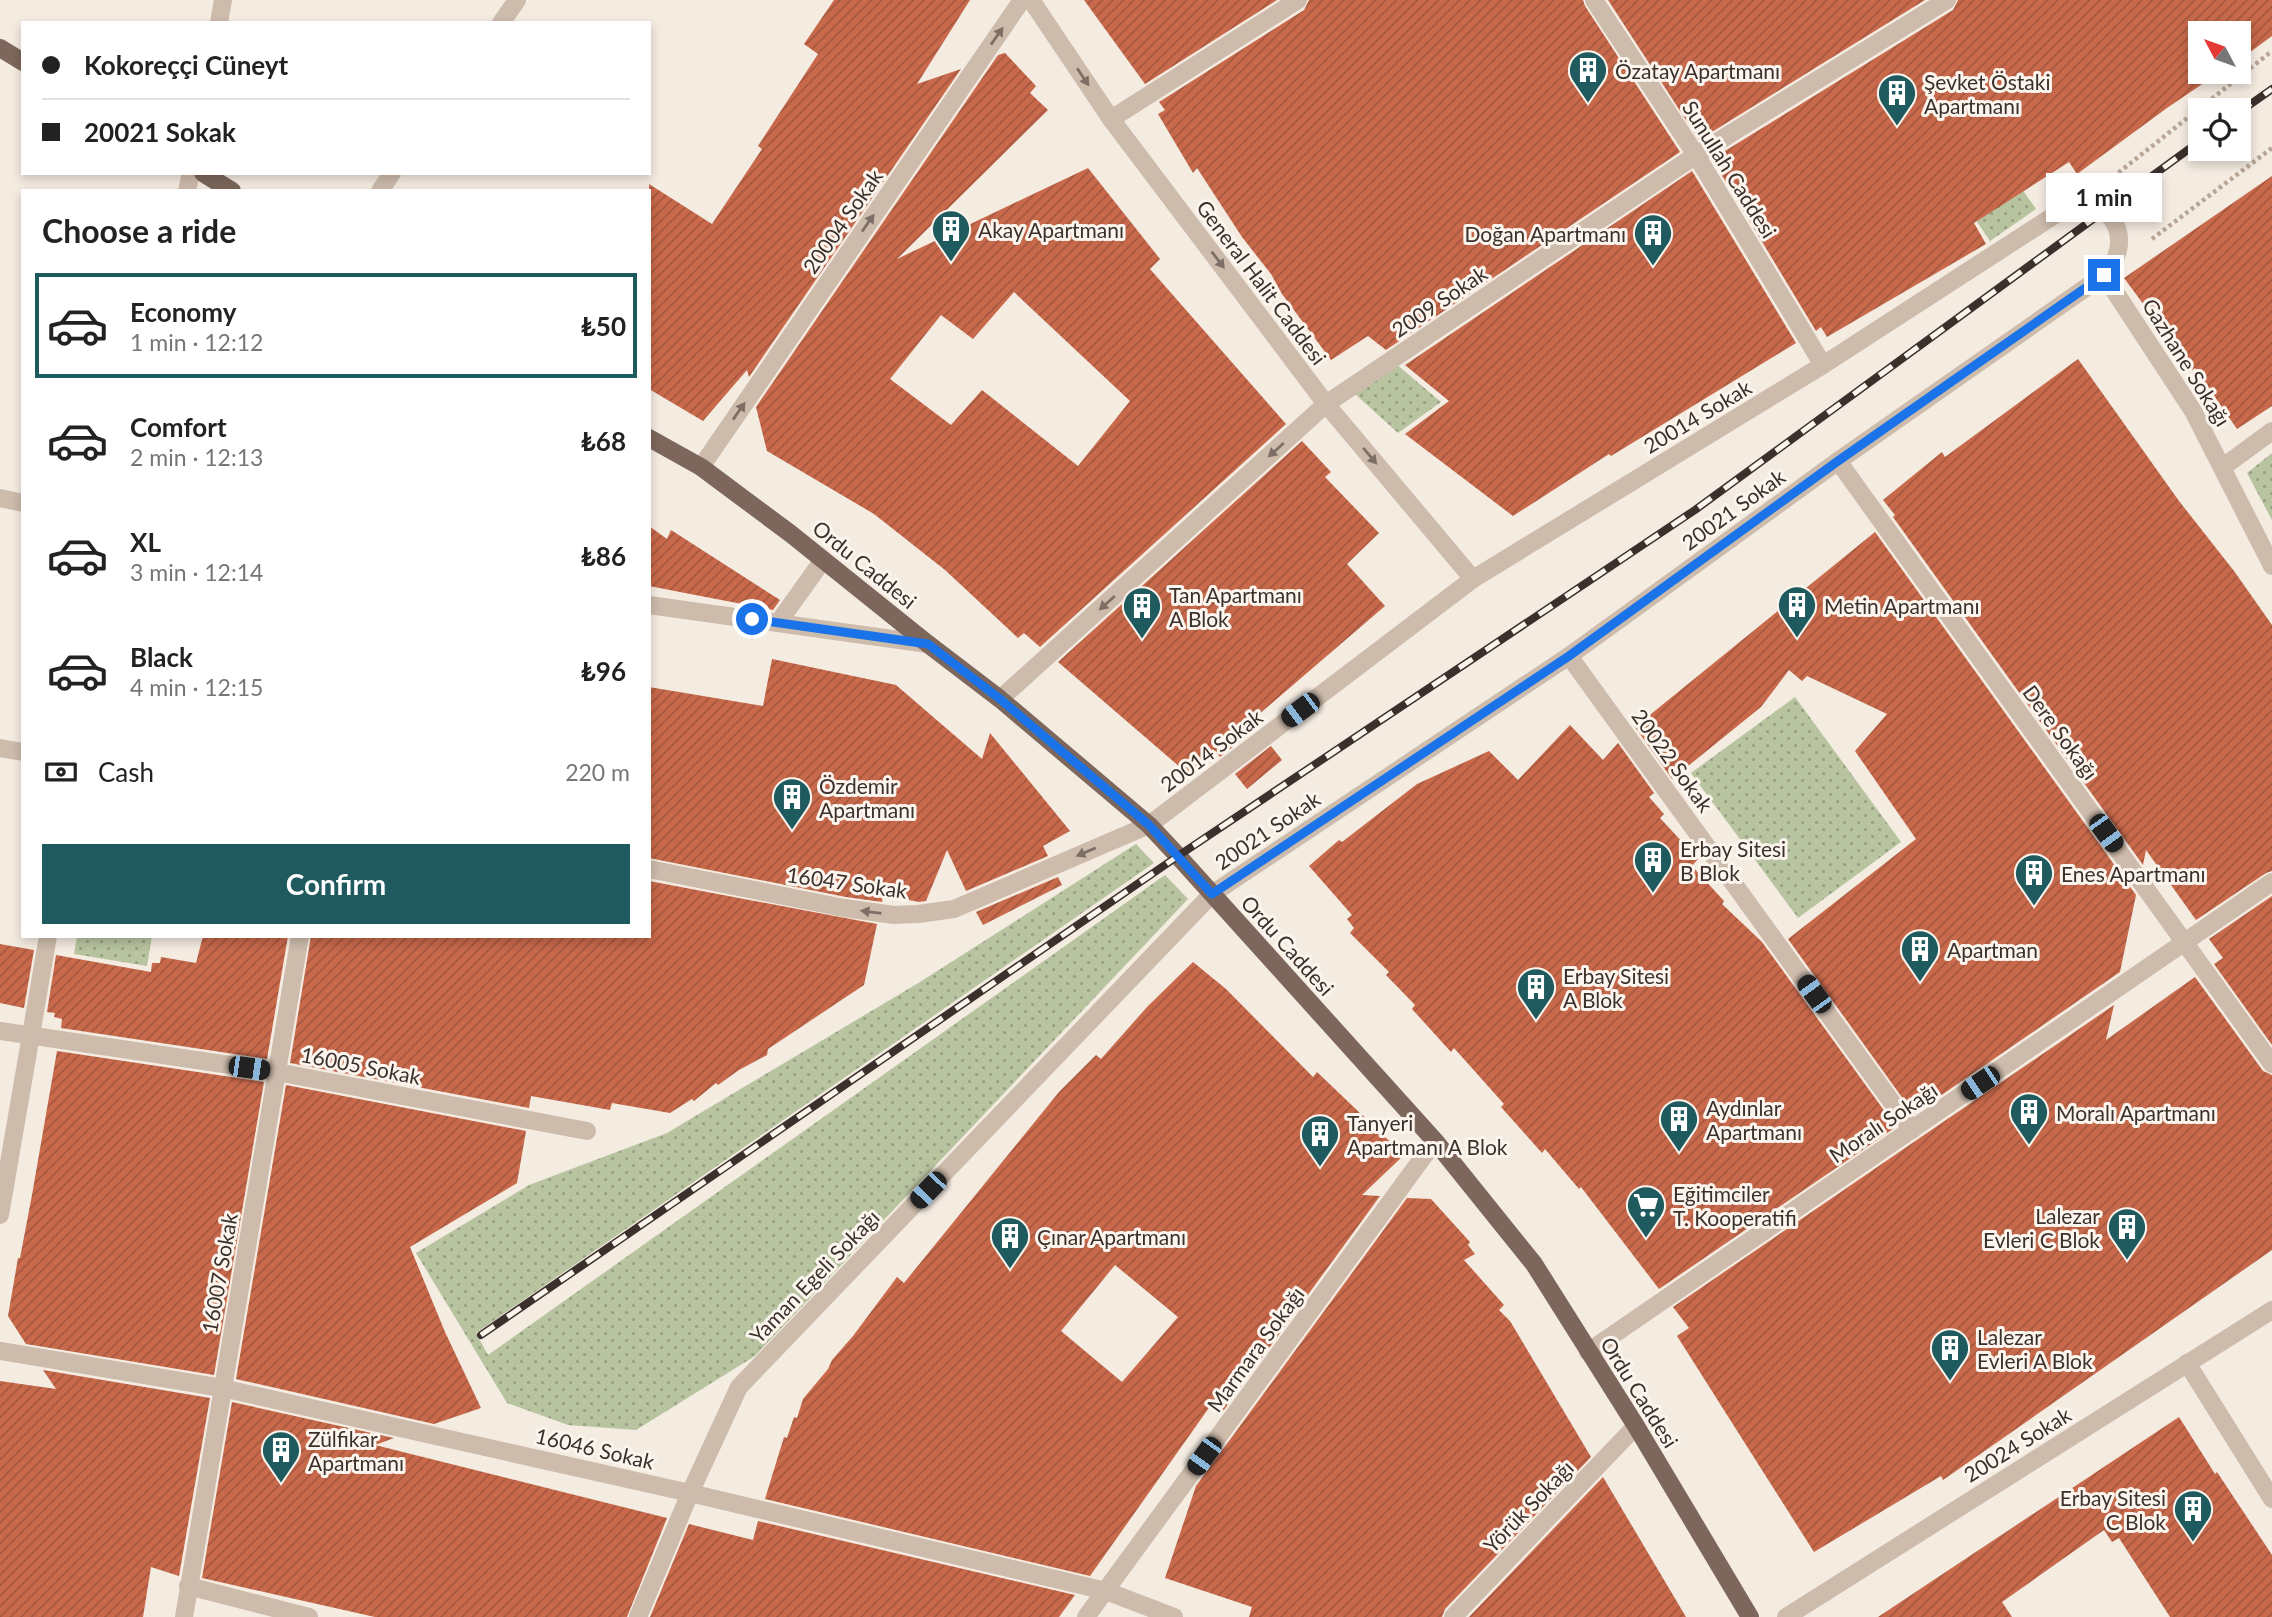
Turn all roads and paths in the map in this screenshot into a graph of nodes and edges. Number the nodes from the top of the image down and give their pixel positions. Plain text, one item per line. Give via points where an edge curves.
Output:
1 (223, 0) edge
2 (517, 0) edge
3 (1022, 0) edge
4 (1031, 0) edge
5 (1298, 0) edge
6 (1594, 0) edge
7 (1947, 0) edge
8 (219, 21) edge
9 (502, 21) edge
10 (0, 48) edge
11 (2272, 51) edge
12 (21, 61) edge
13 (1111, 119) junction
14 (2272, 148) edge
15 (1696, 155) junction
16 (206, 175) edge
17 (229, 189) edge
18 (2080, 204) junction
19 (2104, 275) junction
20 (1823, 365) junction
21 (1326, 404) junction
22 (2272, 431) edge
23 (651, 439) edge
24 (1838, 461) junction
25 (701, 467) junction
26 (2223, 467) junction
27 (0, 498) edge
28 (21, 503) edge
29 (823, 560) junction
30 (2272, 566) edge
31 (1474, 579) junction
32 (651, 605) edge
33 (778, 623) junction
34 (928, 644) junction
35 (1569, 656) junction
36 (1000, 699) junction
37 (0, 748) edge
38 (21, 752) edge
39 (1149, 825) junction
40 (651, 869) edge
41 (2272, 882) edge
42 (1212, 894) junction
43 (48, 938) edge
44 (300, 938) edge
45 (2185, 943) junction
46 (0, 1031) edge
47 (31, 1037) junction
48 (2272, 1064) edge
49 (277, 1072) junction
50 (1912, 1129) junction
51 (587, 1131) dead end
52 (1434, 1141) junction
53 (0, 1215) edge
54 (2272, 1310) edge
55 (0, 1351) edge
56 (1588, 1352) junction
57 (2187, 1363) junction
58 (222, 1388) junction
59 (1636, 1426) junction
60 (690, 1493) junction
61 (2272, 1499) edge
62 (188, 1586) junction
63 (1106, 1591) junction
64 (184, 1617) edge
65 (309, 1617) edge
66 (638, 1617) edge
67 (1086, 1617) edge
68 (1174, 1617) edge
69 (1453, 1617) edge
70 (1750, 1617) edge
71 (1786, 1617) edge

1 - 8 street
2 - 9 street
25 -> 3 street, 20004 Sokak
4 -> 13 street, General Halit Caddesi
5 - 13 street
6 - 15 street, Sunullah Caddesi
7 - 15 street, 2009 Sokak
10 - 12 main road
11 - 18 path
13 -> 21 street, General Halit Caddesi
14 - 19 path
15 - 20 street, Sunullah Caddesi
15 - 21 street, 2009 Sokak
16 - 17 main road
18 - 19 street via 2103,210 2118,230 2118,255
18 - 20 street, 20014 Sokak via 2067,207
19 - 24 street, 20021 Sokak
19 - 26 street, Gazhane Sokağı via 2193,411
20 - 31 street, 20014 Sokak
21 -> 31 street, General Halit Caddesi
21 -> 36 street, 2009 Sokak
22 - 26 street
23 - 25 main road, Ordu Caddesi
24 - 35 street, 20021 Sokak
24 - 45 street, Dere Sokağı
25 - 29 main road, Ordu Caddesi
26 - 30 street, Gazhane Sokağı
27 - 28 street
29 - 33 street
29 - 34 main road, Ordu Caddesi
31 - 39 street, 20014 Sokak
32 - 33 street
33 - 34 street
34 - 36 main road, Ordu Caddesi
35 - 42 street, 20021 Sokak
35 - 50 street, 20022 Sokak
36 - 39 main road, Ordu Caddesi
37 - 38 street
39 -> 40 street, 16047 Sokak via 954,909 918,914 844,908
39 - 42 main road, Ordu Caddesi
41 - 45 street, Moralı Sokağı
42 - 52 main road, Ordu Caddesi
42 - 60 street, Yaman Egeli Sokağı via 738,1387
43 - 47 street
44 - 49 street, 16007 Sokak
45 - 48 street, Dere Sokağı
45 - 50 street, Moralı Sokağı
46 - 47 street, 16005 Sokak
47 - 49 street, 16005 Sokak
47 - 53 street
49 - 51 street, 16005 Sokak
49 - 58 street, 16007 Sokak
50 - 56 street, Moralı Sokağı
52 - 56 main road, Ordu Caddesi via 1534,1264
52 - 63 street, Marmara Sokağı
54 - 57 street, 20024 Sokak
55 - 58 street, 16046 Sokak
56 - 59 main road, Ordu Caddesi
57 - 61 street
57 - 71 street, 20024 Sokak
58 - 60 street, 16046 Sokak
58 - 62 street, 16007 Sokak
59 - 69 street, Yörük Sokağı
59 - 70 main road, Ordu Caddesi
60 - 63 street, 16046 Sokak
60 - 66 street, Yaman Egeli Sokağı
62 - 64 street, 16007 Sokak
62 - 65 street
63 - 67 street, Marmara Sokağı
63 - 68 street, 16046 Sokak

